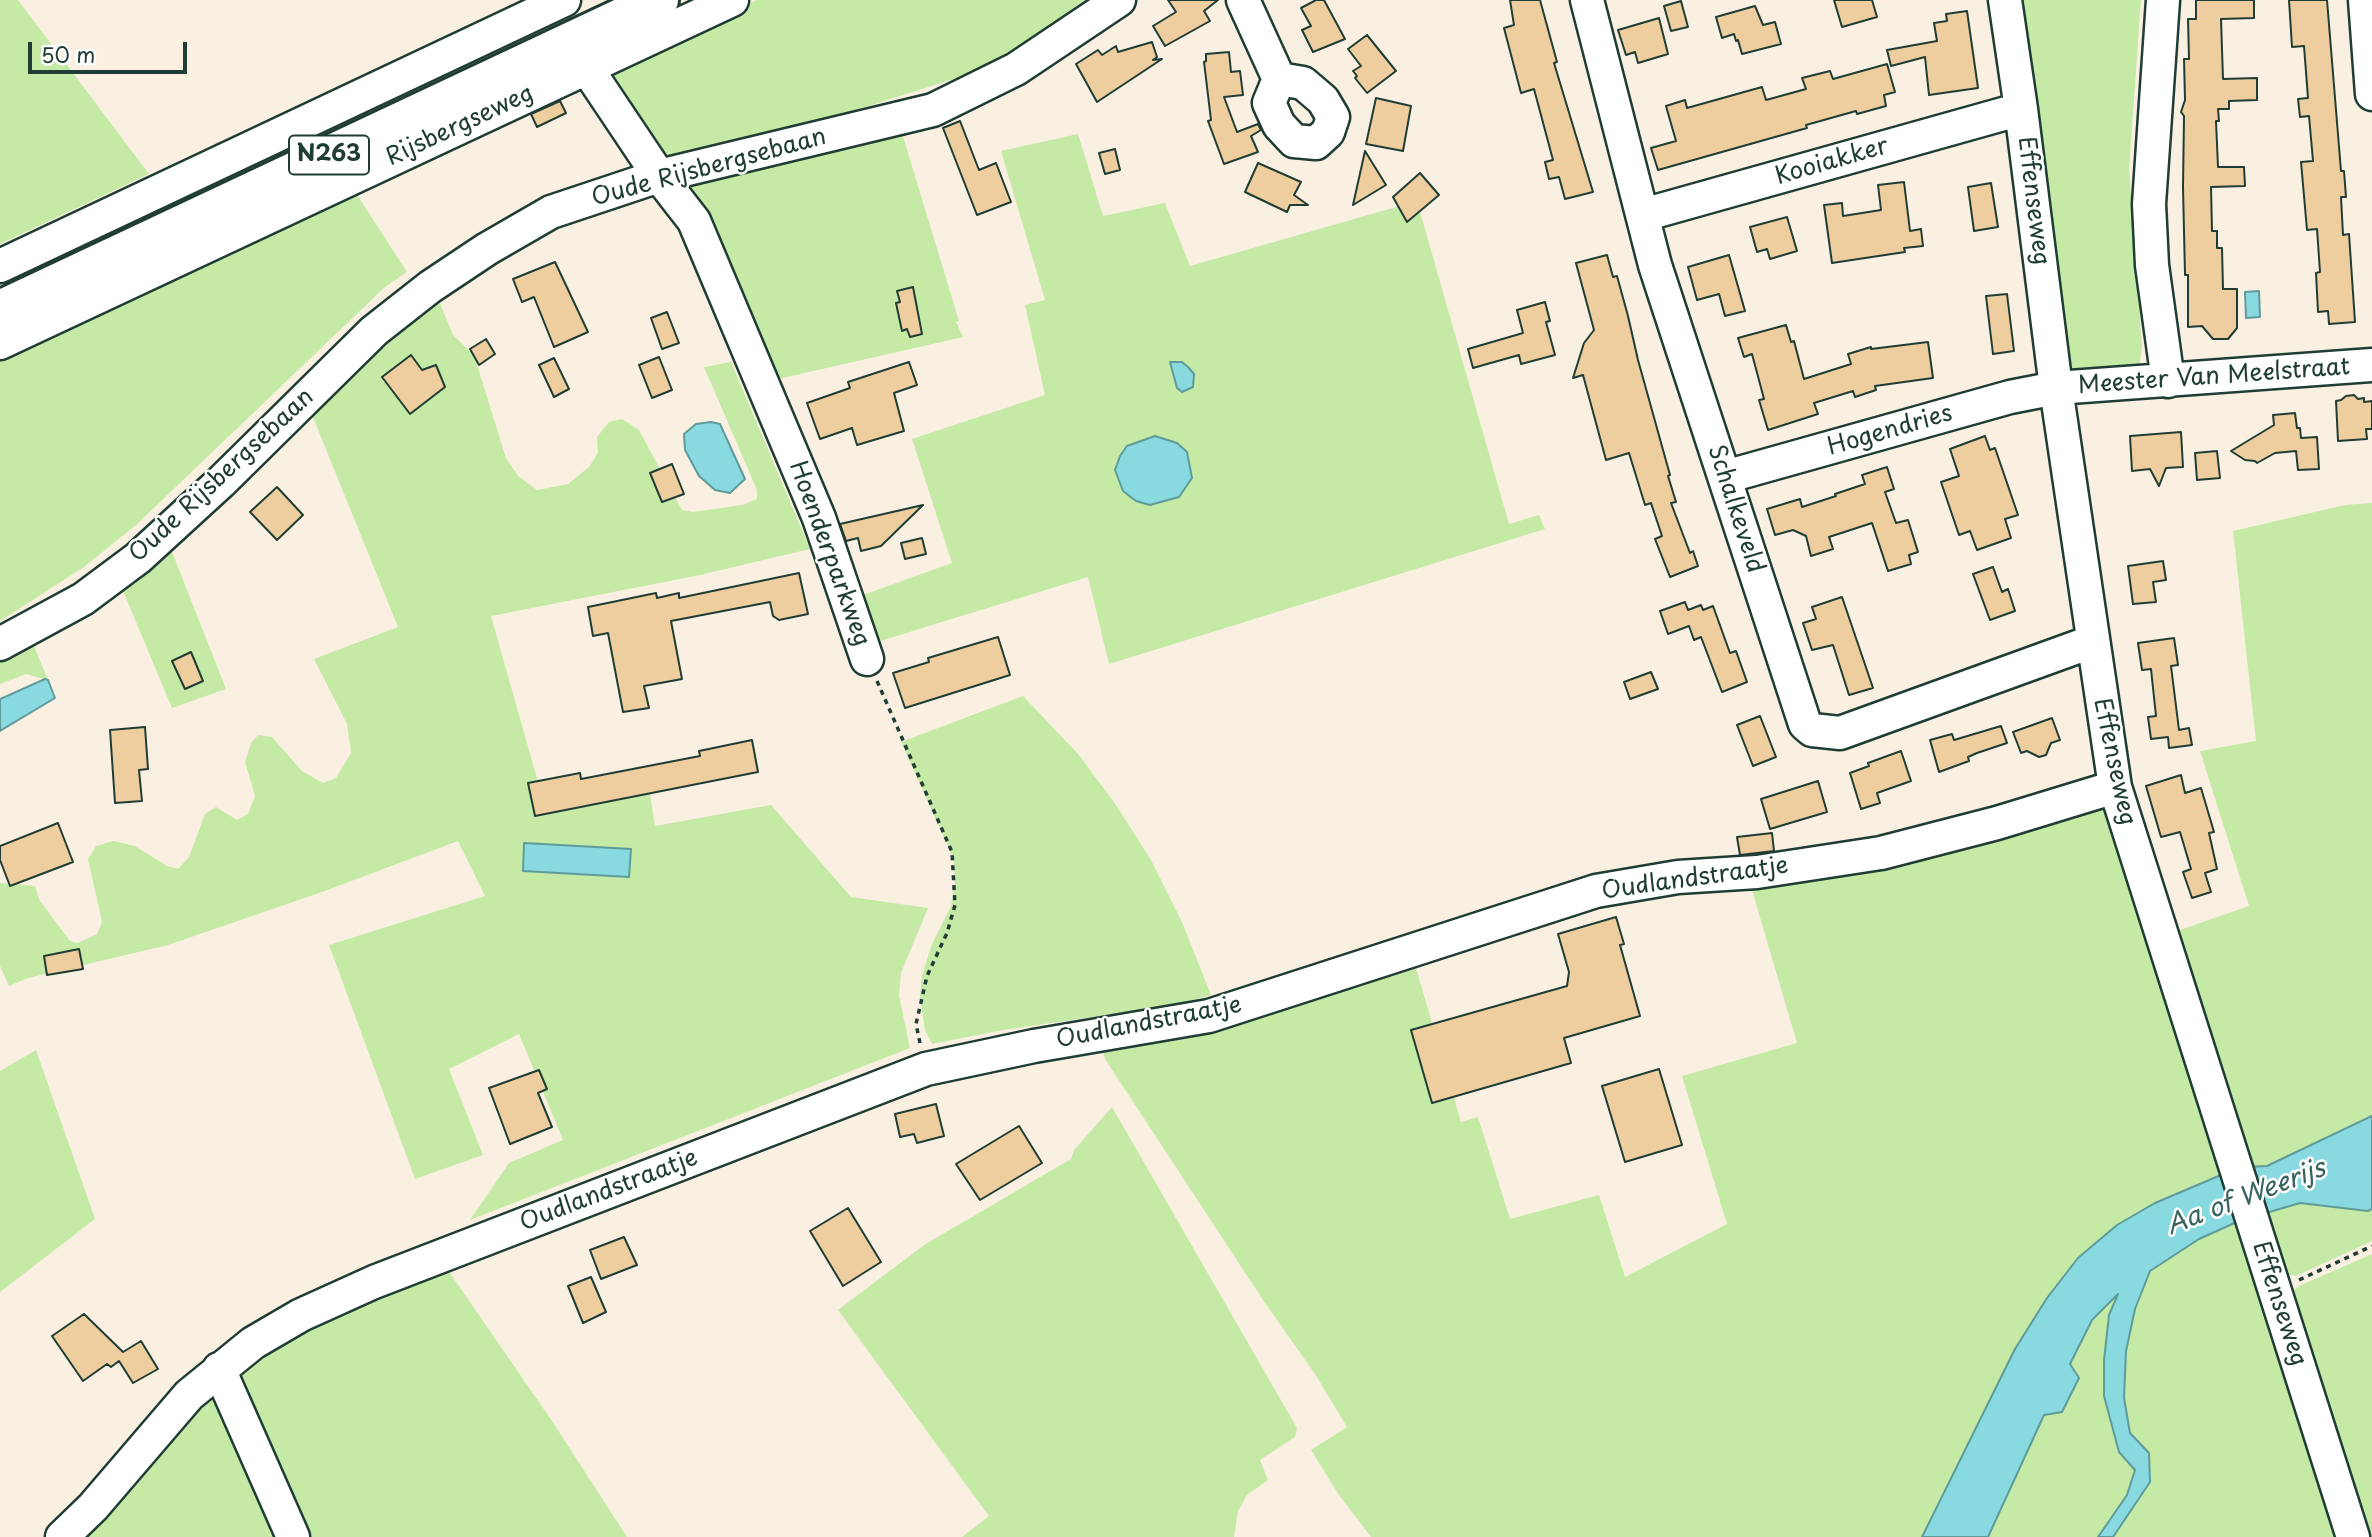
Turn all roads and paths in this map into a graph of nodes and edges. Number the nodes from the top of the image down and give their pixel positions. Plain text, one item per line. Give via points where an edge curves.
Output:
1 (659, 0) edge
2 (732, 0) edge
3 (1119, 0) edge
4 (1243, 0) edge
5 (1587, 0) edge
6 (2005, 0) edge
7 (2163, 0) edge
8 (2365, 0) edge
9 (544, 4) edge
10 (586, 66) junction
11 (1279, 79) dead end
12 (2372, 94) edge
13 (2021, 109) junction
14 (659, 176) junction
15 (1643, 215) junction
16 (0, 266) edge
17 (0, 310) edge
18 (0, 343) edge
19 (2372, 365) edge
20 (2168, 382) junction
21 (2056, 388) junction
22 (1725, 477) junction
23 (2091, 642) junction
24 (0, 644) edge
25 (867, 659) joint
26 (2115, 787) junction
27 (926, 1069) junction
28 (2372, 1246) edge
29 (2275, 1291) junction
30 (219, 1369) junction
31 (62, 1537) edge
32 (293, 1537) edge
33 (2353, 1537) edge

1 - 17 main road, Rijsbergseweg / N263
2 - 10 street, Rijsbergseweg
3 - 14 street, Oude Rijsbergsebaan via 1016,69 933,110
4 - 11 street
5 - 15 street, Schalkeveld
6 - 13 street, Effenseweg
7 - 20 street via 2149,204
8 - 12 street
9 - 16 street
10 - 14 street, Hoenderparkweg
10 - 18 street, Rijsbergseweg
13 - 15 street, Kooiakker
13 - 21 street, Effenseweg
14 - 24 street, Oude Rijsbergsebaan via 551,212 430,287 374,331 138,558 83,599
14 - 25 street, Hoenderparkweg via 694,221 819,518
15 - 22 street, Schalkeveld
19 - 20 street, Meester Van Meelstraat
20 - 21 street, Meester Van Meelstraat
21 - 22 street, Hogendries
21 - 23 street, Effenseweg
22 - 23 street, Schalkeveld via 1805,724 1812,730 1840,733
23 - 26 street, Effenseweg
25 - 27 path, Hoenderparkweg via 952,852 955,905 927,976 916,1024
26 - 27 street, Oudlandstraatje via 1881,853 1596,891 1209,1016
26 - 29 street, Effenseweg
27 - 30 street, Oudlandstraatje via 374,1282 301,1315
28 - 29 path
29 - 33 street, Effenseweg
30 - 31 street, Oudlandstraatje via 189,1395
30 - 32 street

